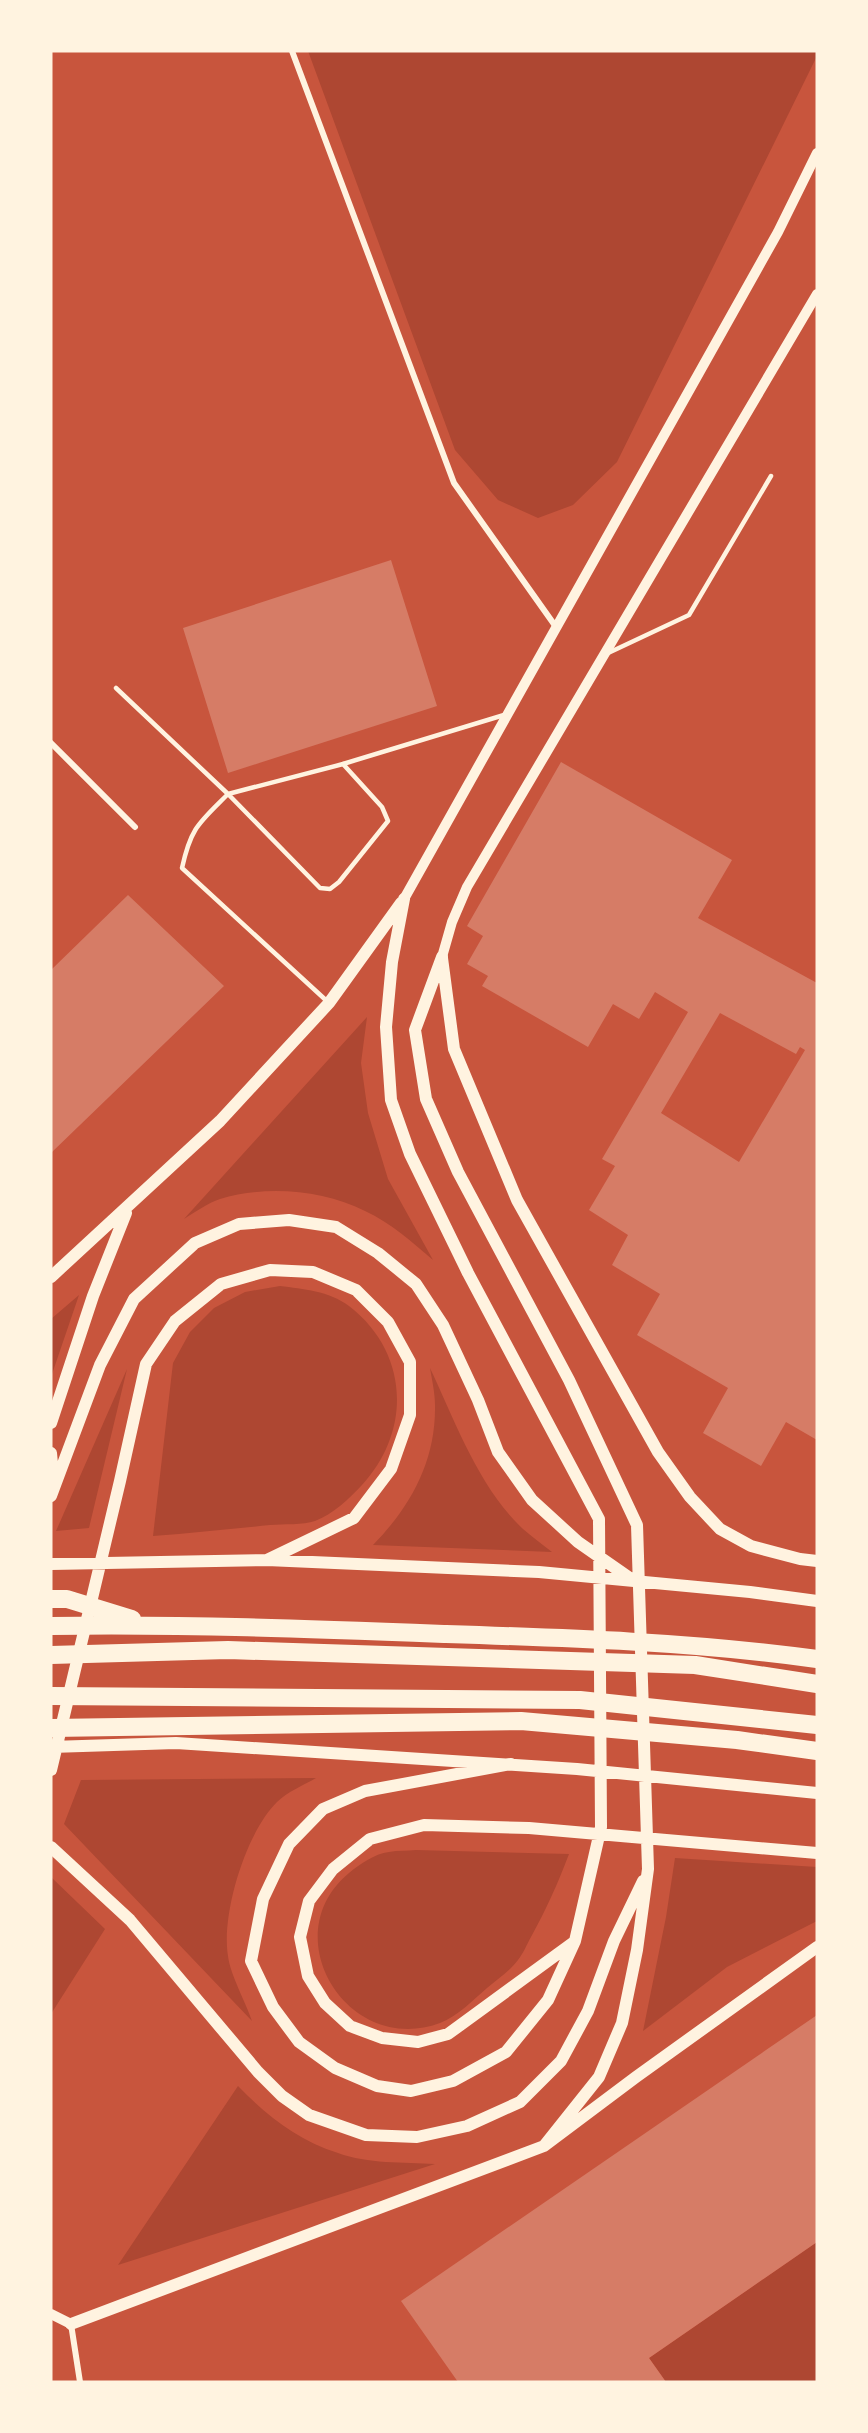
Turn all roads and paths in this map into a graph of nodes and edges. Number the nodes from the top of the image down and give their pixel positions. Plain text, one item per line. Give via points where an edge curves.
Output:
1 (292, 51) edge
2 (817, 153) edge
3 (817, 294) edge
4 (771, 476) dead end
5 (556, 627) junction
6 (601, 657) junction
7 (116, 688) dead end
8 (507, 715) junction
9 (51, 743) edge
10 (343, 764) junction
11 (228, 794) junction
12 (135, 827) dead end
13 (404, 899) junction
14 (442, 957) junction
15 (328, 1003) junction
16 (128, 1209) junction
17 (51, 1277) edge
18 (51, 1423) edge
19 (51, 1453) edge
20 (53, 1492) edge
21 (267, 1560) junction
22 (817, 1561) edge
23 (51, 1564) edge
24 (634, 1581) junction
25 (51, 1599) edge
26 (817, 1601) edge
27 (51, 1626) edge
28 (228, 1650) junction
29 (51, 1655) edge
30 (817, 1659) edge
31 (817, 1684) edge
32 (51, 1696) edge
33 (817, 1725) edge
34 (51, 1728) edge
35 (51, 1747) edge
36 (817, 1751) edge
37 (511, 1764) junction
38 (51, 1770) edge
39 (817, 1793) edge
40 (51, 1847) edge
41 (817, 1853) edge
42 (648, 1869) junction
43 (575, 1941) junction
44 (817, 1947) edge
45 (544, 2146) junction
46 (51, 2314) edge
47 (71, 2324) junction
48 (80, 2382) edge

1 - 5 street via 454,483
2 - 5 street via 778,232
3 - 6 street
4 - 6 lane via 689,615
5 - 8 street
6 - 14 street via 467,886
7 - 11 lane
8 - 10 lane
8 - 13 street
9 - 12 street
10 - 11 lane
10 - 11 lane via 382,807 388,821 330,889 320,888
11 - 15 lane via 196,826 187,843 182,868
13 - 15 main road
13 - 43 main road via 392,962 386,1027 391,1100 410,1154 468,1273 599,1519 601,1827
14 - 22 main road via 454,1049 518,1200 658,1452 690,1497 720,1529 751,1546
14 - 42 main road via 415,1030 426,1099 458,1172 569,1380 637,1525
15 - 16 main road via 220,1121
16 - 17 main road
16 - 18 main road via 93,1296
19 - 20 main road
20 - 24 main road via 100,1365 134,1299 195,1243 239,1224 290,1220 336,1227 417,1284 442,1325 498,1452 532,1500 578,1542
21 - 23 main road
21 - 24 main road via 538,1572
21 - 38 main road via 354,1518 391,1469 410,1415 410,1362 388,1322 357,1290 313,1272 270,1270 221,1284 175,1321 146,1364
24 - 26 main road
25 - 28 highway via 67,1599
27 - 30 highway via 176,1624 539,1637 744,1649
28 - 29 highway
28 - 31 highway via 694,1665
32 - 33 highway via 580,1700
34 - 36 highway via 521,1721
35 - 37 main road via 176,1743
37 - 39 main road
37 - 43 main road via 365,1791 323,1809 289,1844 273,1877 263,1899 251,1961 273,2007 299,2042 335,2068 366,2082 411,2091 453,2081 506,2052 548,2000
40 - 42 main road via 130,1920 282,2096 309,2115 366,2135 417,2137 467,2126 520,2102 561,2061 588,2011 614,1941
41 - 43 main road via 529,1828 424,1825 370,1839 333,1869 309,1901 300,1937 308,1976 325,2003 350,2026 382,2038 418,2042 448,2034
42 - 45 main road via 622,2023 599,2077
44 - 45 main road
45 - 47 main road
46 - 47 street
47 - 48 street

